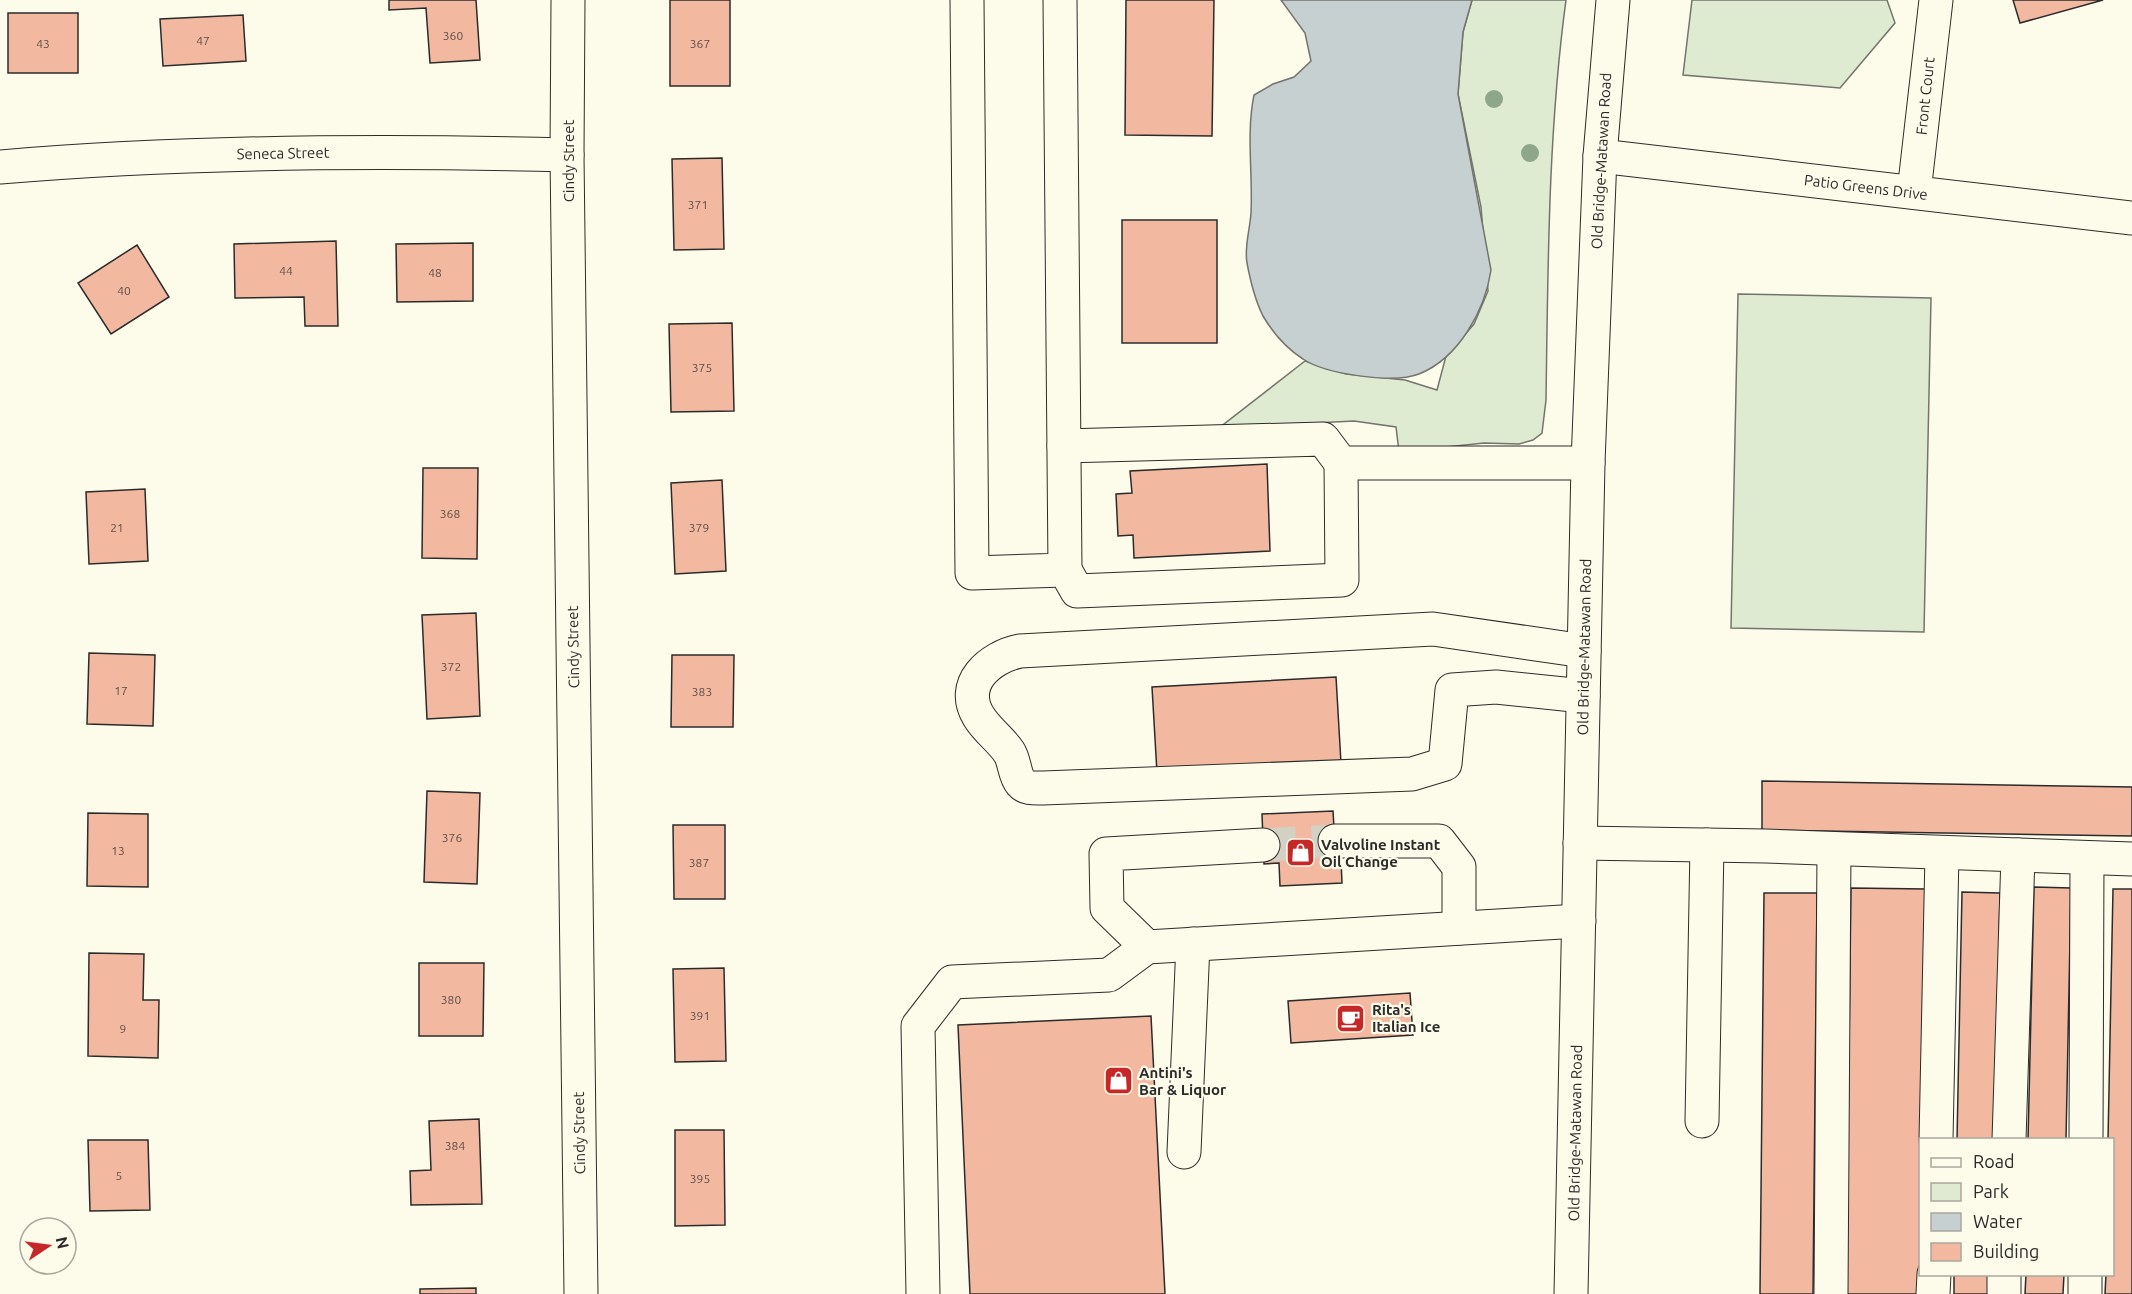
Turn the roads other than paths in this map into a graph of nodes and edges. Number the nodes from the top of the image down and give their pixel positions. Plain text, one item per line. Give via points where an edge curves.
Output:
1 (568, 0) edge
2 (967, 0) edge
3 (1060, 0) edge
4 (1613, 0) edge
5 (1936, 0) edge
6 (567, 155) junction
7 (1600, 156) junction
8 (0, 167) edge
9 (1914, 192) junction
10 (2132, 218) edge
11 (1064, 446) junction
12 (1341, 463) junction
13 (1588, 463) junction
14 (1065, 570) junction
15 (1584, 651) junction
16 (1583, 696) junction
17 (1335, 842) tunnel mouth
18 (1580, 843) junction
19 (1263, 845) tunnel mouth
20 (1707, 846) junction
21 (1834, 849) junction
22 (1942, 853) junction
23 (2018, 855) junction
24 (2087, 858) junction
25 (2132, 859) edge
26 (1579, 921) junction
27 (1459, 928) junction
28 (1193, 944) junction
29 (1147, 946) junction
30 (1702, 1121) dead end
31 (1936, 1138) edge
32 (2008, 1138) edge
33 (2086, 1138) edge
34 (1184, 1152) dead end
35 (1934, 1276) edge
36 (2004, 1276) edge
37 (2085, 1276) edge
38 (581, 1294) edge
39 (923, 1294) edge
40 (1571, 1294) edge
41 (1831, 1294) edge
42 (1933, 1294) edge
43 (2004, 1294) edge
44 (2085, 1294) edge

1 - 6 street, Cindy Street
2 - 14 street via 972,573
3 - 11 street
4 - 7 street, Old Bridge-Matawan Road
5 - 9 street, Front Court
6 - 8 street, Seneca Street via 258,153 110,158
6 - 38 street, Cindy Street
7 - 9 street, Patio Greens Drive
7 - 13 street, Old Bridge-Matawan Road
9 - 10 street, Patio Greens Drive
11 - 12 street via 1323,439
11 - 14 street
12 - 13 street
12 - 14 street via 1342,579 1077,591
13 - 15 street, Old Bridge-Matawan Road
15 - 16 street, Old Bridge-Matawan Road
15 - 16 street via 1433,629 1020,651 992,660 974,685 973,700 978,716 1011,754 1021,783 1029,788 1043,788 1412,774 1445,764 1452,690 1496,687
16 - 18 street, Old Bridge-Matawan Road
17 - 27 street via 1439,842 1459,867
18 - 20 street
18 - 26 street, Old Bridge-Matawan Road
19 - 29 street via 1106,854 1107,908
20 - 21 street
20 - 30 street
21 - 22 street
21 - 41 street
22 - 23 street
22 - 31 street
23 - 24 street
23 - 32 street
24 - 25 street
24 - 33 street
26 - 27 street
26 - 40 street, Old Bridge-Matawan Road
27 - 28 street
28 - 29 street
28 - 34 street
29 - 39 street via 1109,975 952,982 918,1026
35 - 42 street
36 - 43 street
37 - 44 street

